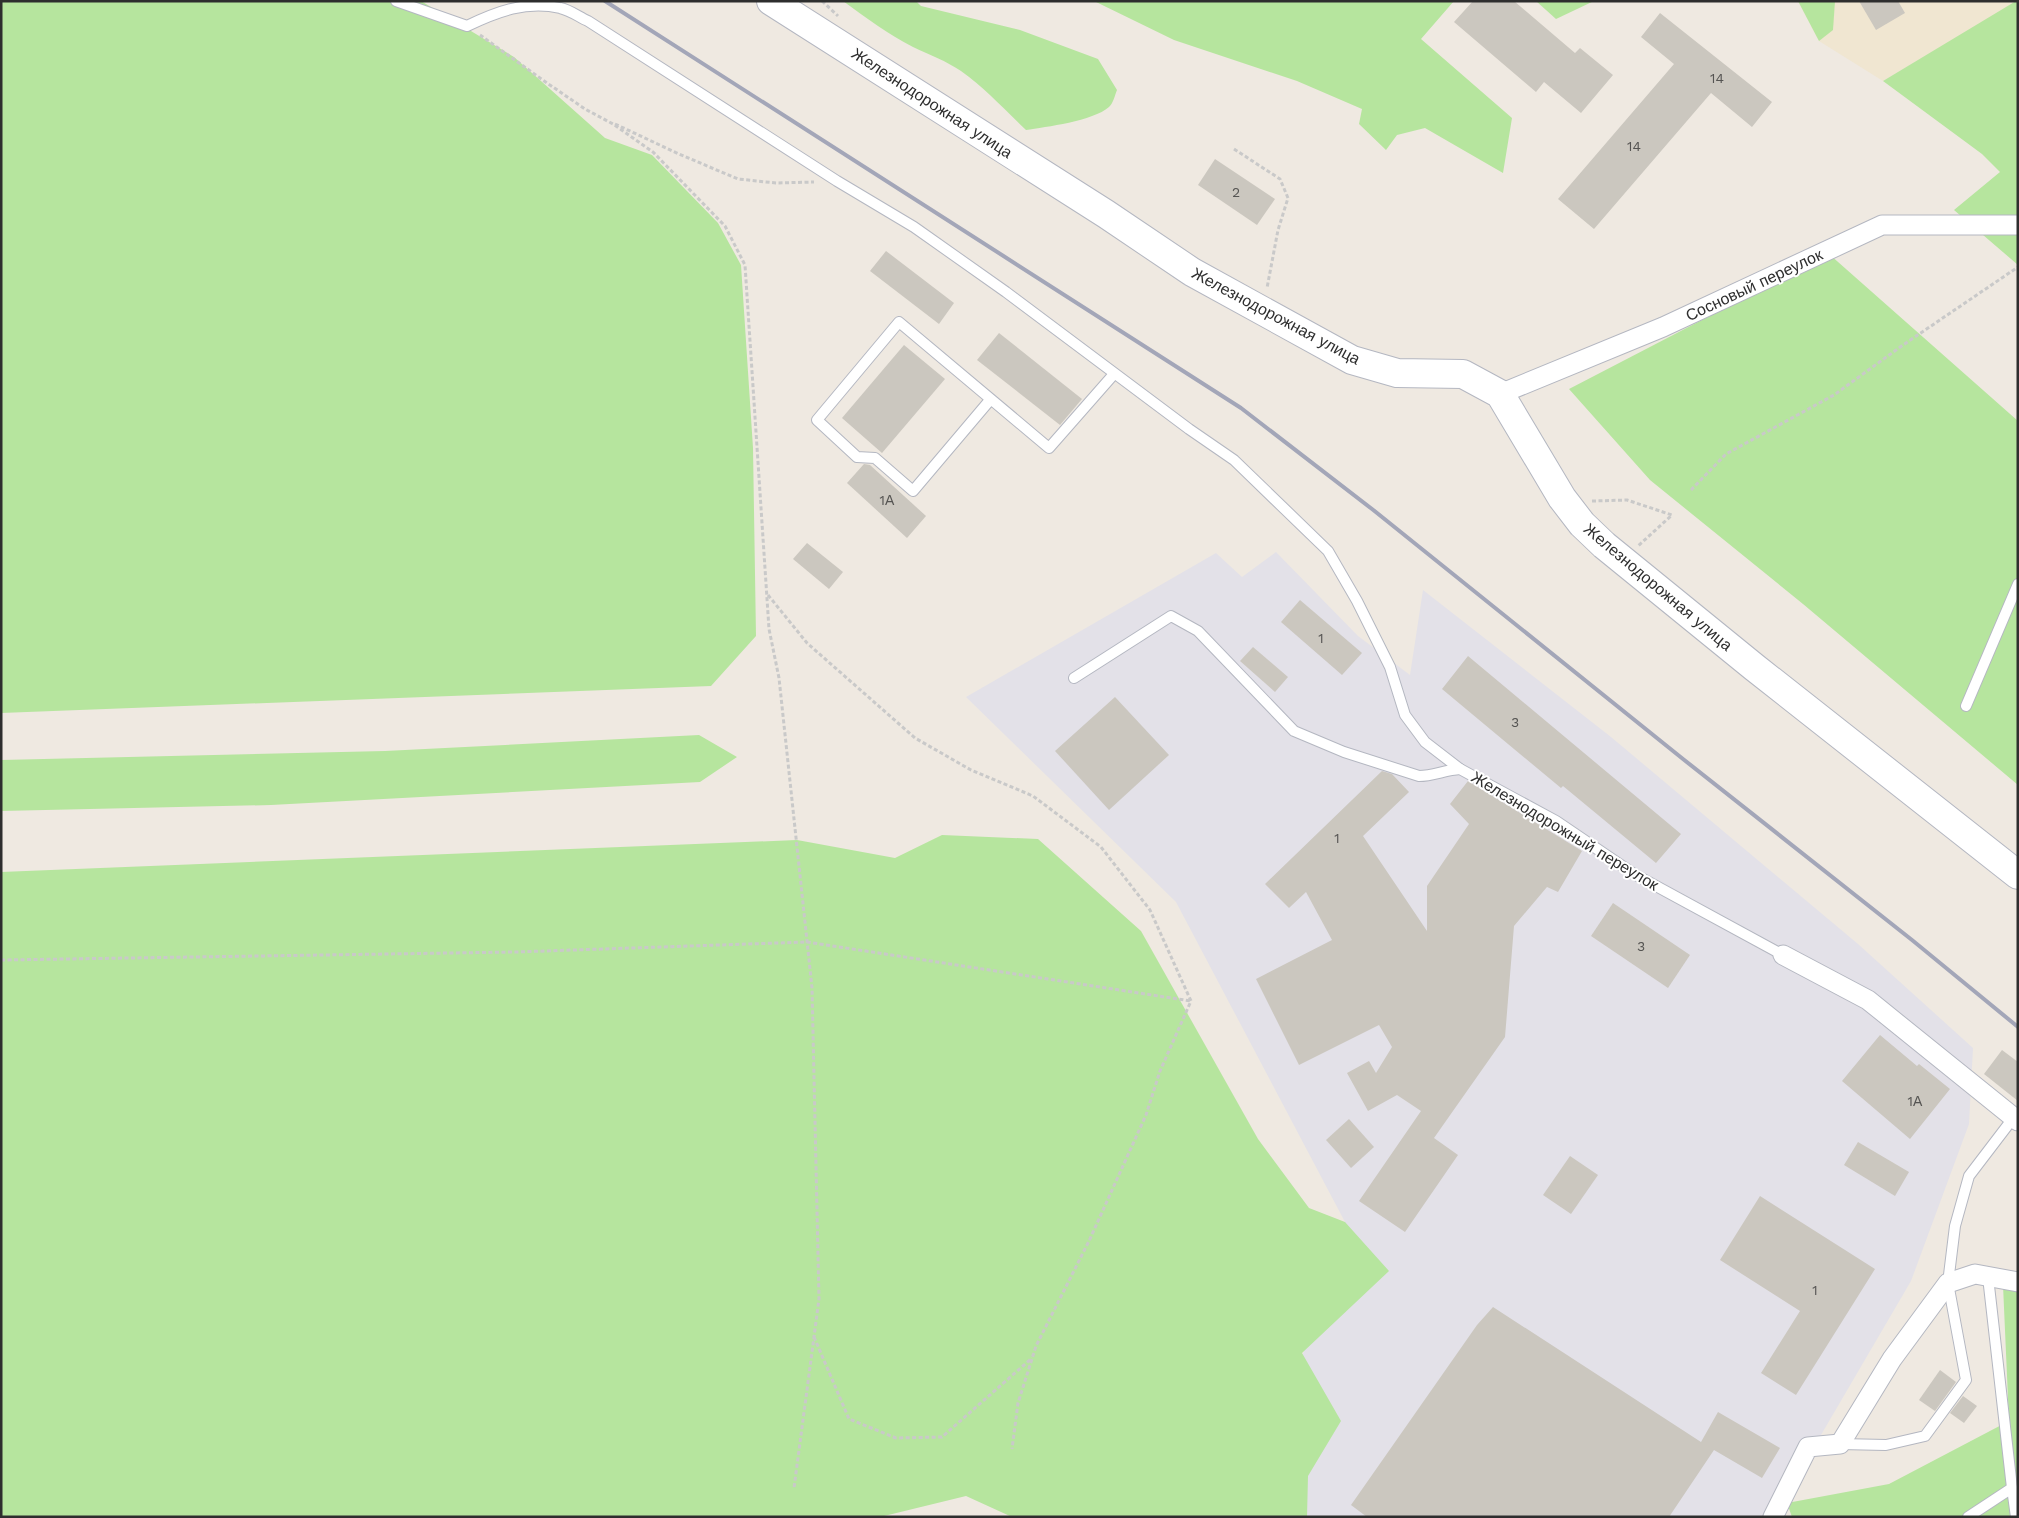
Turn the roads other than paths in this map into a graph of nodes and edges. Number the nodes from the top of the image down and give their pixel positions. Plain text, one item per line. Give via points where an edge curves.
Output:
1 (396, 1) edge
2 (771, 1) edge
3 (2018, 225) edge
4 (1114, 374) junction
5 (1500, 394) junction
6 (990, 400) junction
7 (2018, 584) edge
8 (1074, 678) dead end
9 (1966, 706) dead end
10 (1460, 769) junction
11 (2018, 875) edge
12 (1783, 955) joint
13 (2016, 1119) edge
14 (1988, 1277) junction
15 (2018, 1282) edge
16 (1948, 1284) junction
17 (1840, 1444) junction
18 (2012, 1488) junction
19 (1773, 1517) edge
20 (1968, 1517) edge
21 (2016, 1517) edge

1 - 4 lane via 467,26 501,10 534,5 560,8 588,21 837,181 914,226
2 - 5 street, Железнодорожная улица via 1192,272 1352,360 1397,373 1463,374
3 - 5 street, Сосновый переулок via 1882,225 1664,327
4 - 6 lane via 1049,448
4 - 10 lane via 1234,460 1328,551 1390,667 1405,715 1425,742
5 - 11 street, Железнодорожная улица via 1562,498 1582,524 1754,667
6 - 6 lane via 899,322 817,420 857,456 875,458 913,490
7 - 9 lane
8 - 10 lane, Железнодорожный переулок via 1171,616 1198,632 1294,731 1344,752 1419,776
10 - 12 lane, Железнодорожный переулок via 1556,821 1634,874
12 - 13 street via 1868,1000
13 - 16 lane via 1969,1176 1955,1226
14 - 15 street
14 - 16 street via 1976,1274
14 - 18 lane
16 - 17 street via 1892,1359
16 - 17 lane via 1966,1380 1925,1436 1886,1445
17 - 19 street via 1808,1447
18 - 20 lane
18 - 21 lane

